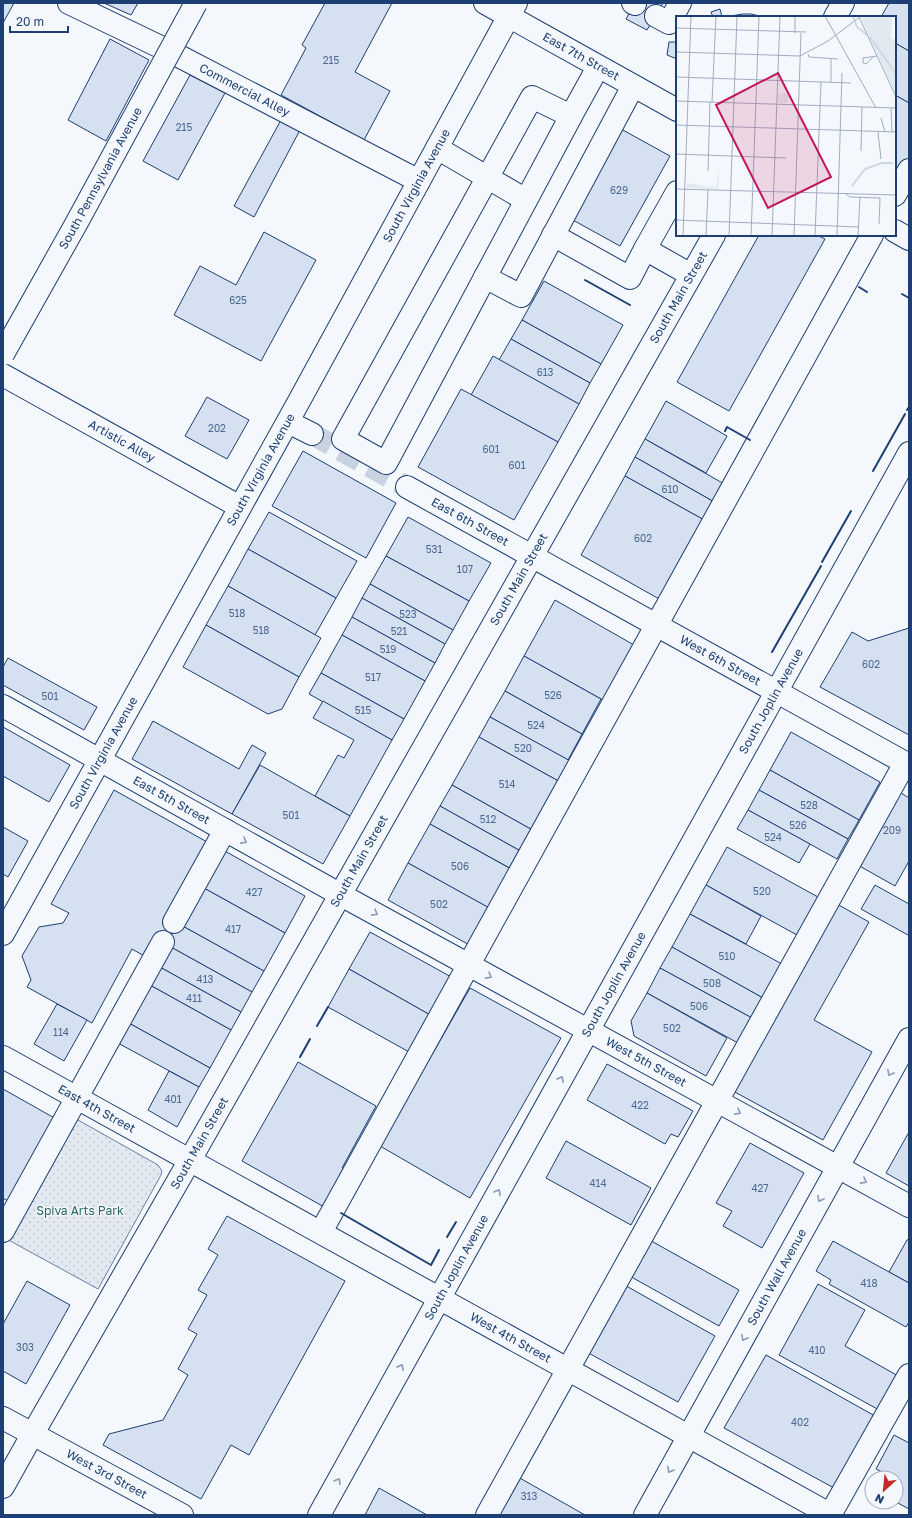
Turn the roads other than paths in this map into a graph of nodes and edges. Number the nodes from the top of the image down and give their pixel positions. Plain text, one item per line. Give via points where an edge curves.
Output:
1 (69, 3) edge
2 (196, 3) edge
3 (485, 3) edge
4 (680, 3) edge
5 (843, 3) edge
6 (513, 10) edge
7 (656, 16) dead end
8 (836, 16) edge
9 (598, 67) junction
10 (633, 86) junction
11 (676, 109) edge
12 (570, 116) junction
13 (437, 148) junction
14 (909, 170) edge
15 (489, 178) junction
16 (419, 181) junction
17 (896, 193) edge
18 (676, 194) edge
19 (526, 200) junction
20 (896, 232) edge
21 (553, 235) junction
22 (713, 236) edge
23 (871, 236) edge
24 (909, 239) edge
25 (645, 249) junction
26 (691, 275) junction
27 (485, 277) junction
28 (3, 354) edge
29 (3, 375) edge
30 (288, 422) junction
31 (312, 434) tunnel mouth
32 (909, 453) edge
33 (407, 487) tunnel mouth
34 (240, 507) junction
35 (532, 556) junction
36 (657, 624) junction
37 (776, 691) junction
38 (3, 706) edge
39 (100, 760) junction
40 (907, 764) edge
41 (225, 830) junction
42 (341, 895) junction
43 (174, 922) dead end
44 (3, 934) edge
45 (163, 942) dead end
46 (469, 965) junction
47 (588, 1030) junction
48 (909, 1039) edge
49 (3, 1057) edge
50 (76, 1098) junction
51 (717, 1101) junction
52 (190, 1160) junction
53 (838, 1167) junction
54 (909, 1206) edge
55 (3, 1231) edge
56 (321, 1232) junction
57 (440, 1298) junction
58 (568, 1369) junction
59 (909, 1375) edge
60 (3, 1418) edge
61 (32, 1435) junction
62 (689, 1436) junction
63 (3, 1487) edge
64 (171, 1512) edge
65 (819, 1512) edge
66 (319, 1515) edge
67 (487, 1515) edge
68 (645, 1515) edge

1 - 16 street, Commercial Alley via 175,54
2 - 28 street, South Pennsylvania Avenue, bridge
3 - 6 street, East 7th Street
4 - 7 street via 669,23
5 - 8 street
6 - 9 street, East 7th Street
6 - 13 street, South Virginia Avenue
9 - 10 street, East 7th Street
9 - 12 street
10 - 11 street, East 7th Street
10 - 21 street
12 - 15 street via 532,97
12 - 19 street
13 - 15 street
13 - 16 street, South Virginia Avenue
14 - 17 street
15 - 19 street
15 - 27 street via 343,439 386,462
16 - 30 street, South Virginia Avenue
18 - 25 street
19 - 27 street
20 - 24 street
21 - 25 street via 630,278
21 - 27 street via 521,296
22 - 26 street, South Main Street
23 - 36 street
25 - 26 street
26 - 35 street, South Main Street
29 - 34 street, Artistic Alley
30 - 31 street
30 - 34 street, South Virginia Avenue
32 - 37 street, South Joplin Avenue
33 - 35 street, East 6th Street
34 - 39 street, South Virginia Avenue
35 - 36 street, West 6th Street
35 - 42 street, South Main Street
36 - 37 street, West 6th Street
36 - 46 street
37 - 40 street, West 6th Street
37 - 47 street, South Joplin Avenue
38 - 39 street, East 5th Street
39 - 41 street, East 5th Street
39 - 44 street, South Virginia Avenue
40 - 51 street
41 -> 42 street, East 5th Street
41 - 43 street
42 -> 46 street, West 5th Street
42 - 52 street, South Main Street
45 - 50 street
46 -> 47 street, West 5th Street
46 - 56 street
47 - 51 street, West 5th Street
57 -> 47 street, South Joplin Avenue
48 -> 53 street, South Wall Avenue
49 - 50 street, East 4th Street
50 - 52 street, East 4th Street
50 - 55 street
51 -> 53 street, West 5th Street
51 - 58 street
52 - 56 street, West 4th Street
52 - 61 street, South Main Street
53 -> 54 street, West 5th Street
53 -> 62 street, South Wall Avenue
56 - 57 street, West 4th Street
57 - 58 street, West 4th Street
66 -> 57 street, South Joplin Avenue
58 - 62 street, West 4th Street
58 - 67 street
59 - 65 street
60 - 61 street, West 3rd Street
61 - 63 street, South Main Street
61 - 64 street, West 3rd Street
62 - 65 street, West 4th Street
62 -> 68 street, South Wall Avenue

